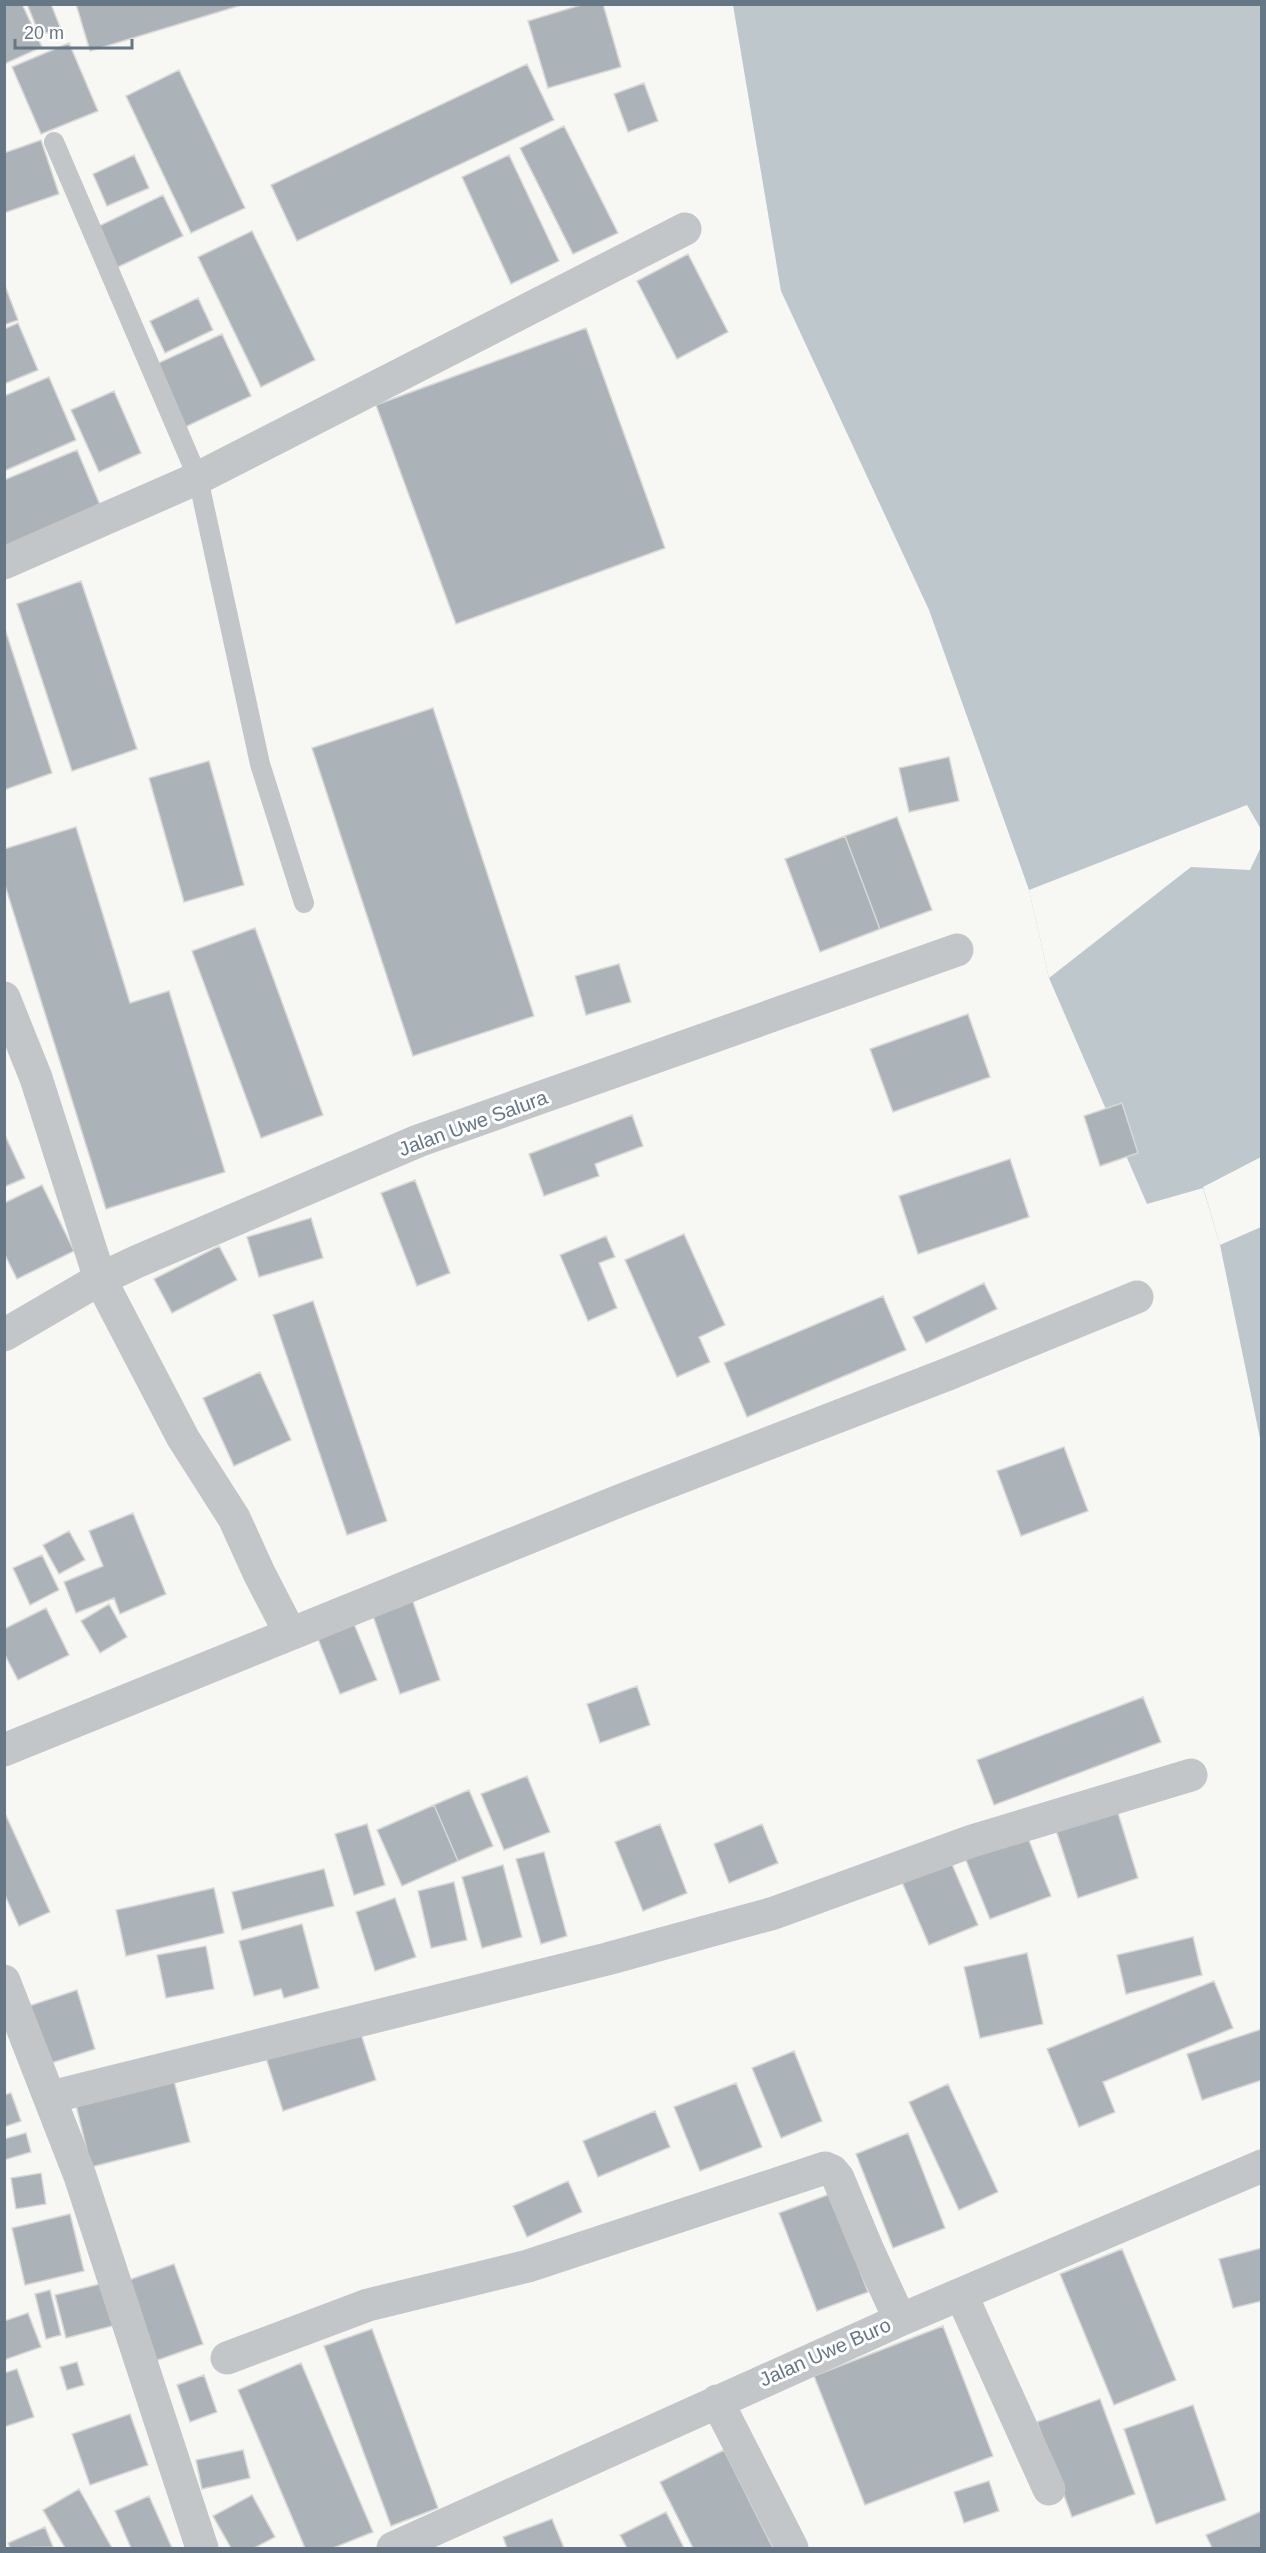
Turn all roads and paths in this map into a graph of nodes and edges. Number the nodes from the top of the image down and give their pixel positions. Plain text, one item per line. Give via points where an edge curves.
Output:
1 (54, 142) dead end
2 (685, 229) dead end
3 (198, 478) junction
4 (4, 563) edge
5 (304, 903) dead end
6 (957, 950) dead end
7 (4, 998) edge
8 (100, 1279) junction
9 (1137, 1297) dead end
10 (4, 1335) edge
11 (290, 1633) junction
12 (4, 1750) edge
13 (1191, 1775) dead end
14 (4, 1981) edge
15 (51, 2097) junction
16 (1262, 2166) edge
17 (961, 2294) junction
18 (900, 2319) junction
19 (227, 2358) dead end
20 (717, 2401) junction
21 (1049, 2489) dead end
22 (202, 2548) edge
23 (393, 2548) edge
24 (792, 2548) edge

1 - 3 lane
2 - 3 street
3 - 4 street
3 - 5 lane via 260,764
6 - 8 street, Jalan Uwe Salura via 418,1141
7 - 8 street via 36,1078
8 - 10 street, Jalan Uwe Salura
8 - 11 street via 183,1438 234,1518
9 - 11 street
11 - 12 street
13 - 15 street via 972,1841 774,1913 607,1959
14 - 15 street
15 - 22 street
16 - 17 street, Jalan Uwe Buro
17 - 18 street, Jalan Uwe Buro
17 - 21 street
18 - 19 street via 838,2178 825,2168 528,2266 368,2305
18 - 20 street, Jalan Uwe Buro
20 - 23 street, Jalan Uwe Buro
20 - 24 street

